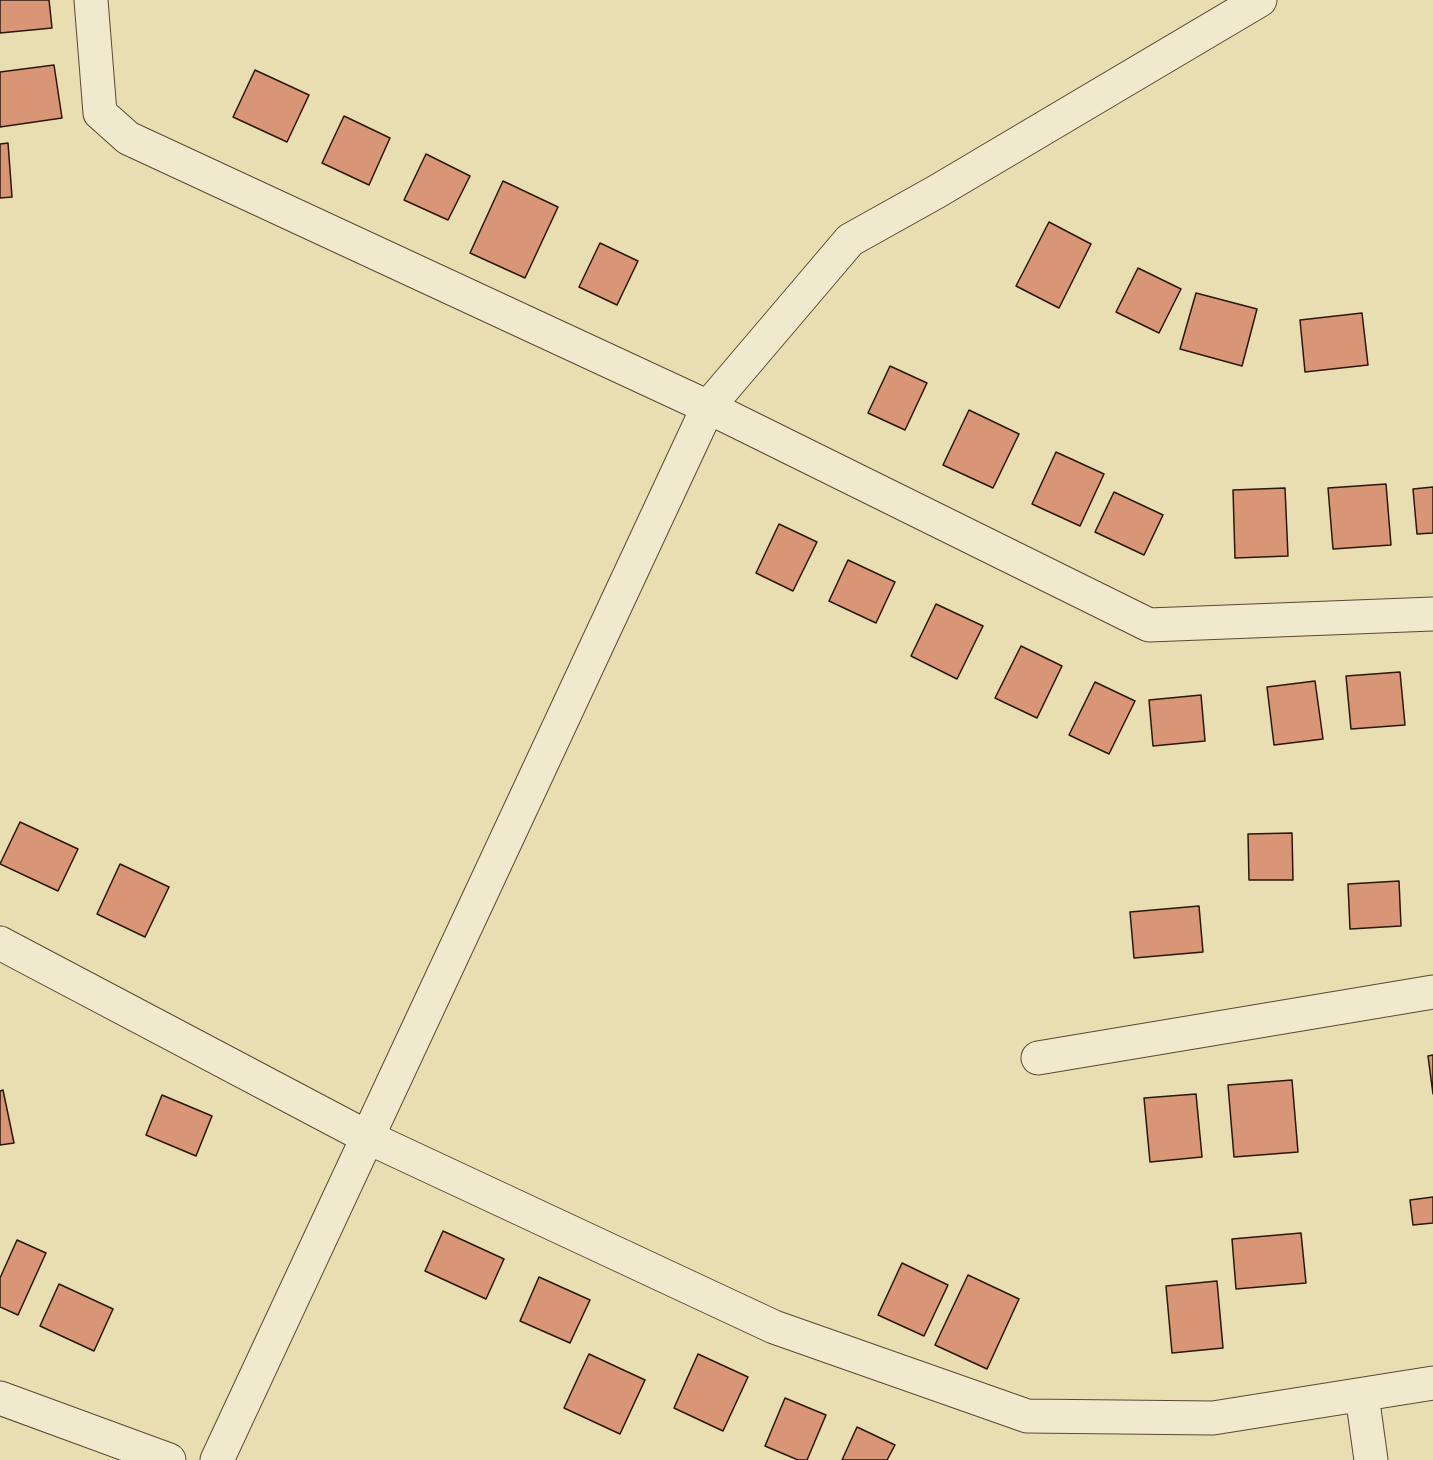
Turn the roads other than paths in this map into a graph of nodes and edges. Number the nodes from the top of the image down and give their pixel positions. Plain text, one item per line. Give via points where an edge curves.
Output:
1 (91, 0) edge
2 (1260, 0) edge
3 (708, 406) junction
4 (1433, 614) edge
5 (0, 943) edge
6 (1433, 992) edge
7 (1038, 1058) dead end
8 (366, 1137) junction
9 (1433, 1383) edge
10 (1362, 1395) junction
11 (0, 1398) edge
12 (169, 1460) edge
13 (218, 1460) edge
14 (1371, 1460) edge

1 - 3 street via 100,113 128,138
2 - 3 street via 850,240
3 - 4 street via 1149,625
3 - 8 street
5 - 8 street
6 - 7 street
8 - 10 street via 774,1327 1028,1416 1213,1418
8 - 13 street
9 - 10 street
10 - 14 street
11 - 12 street

